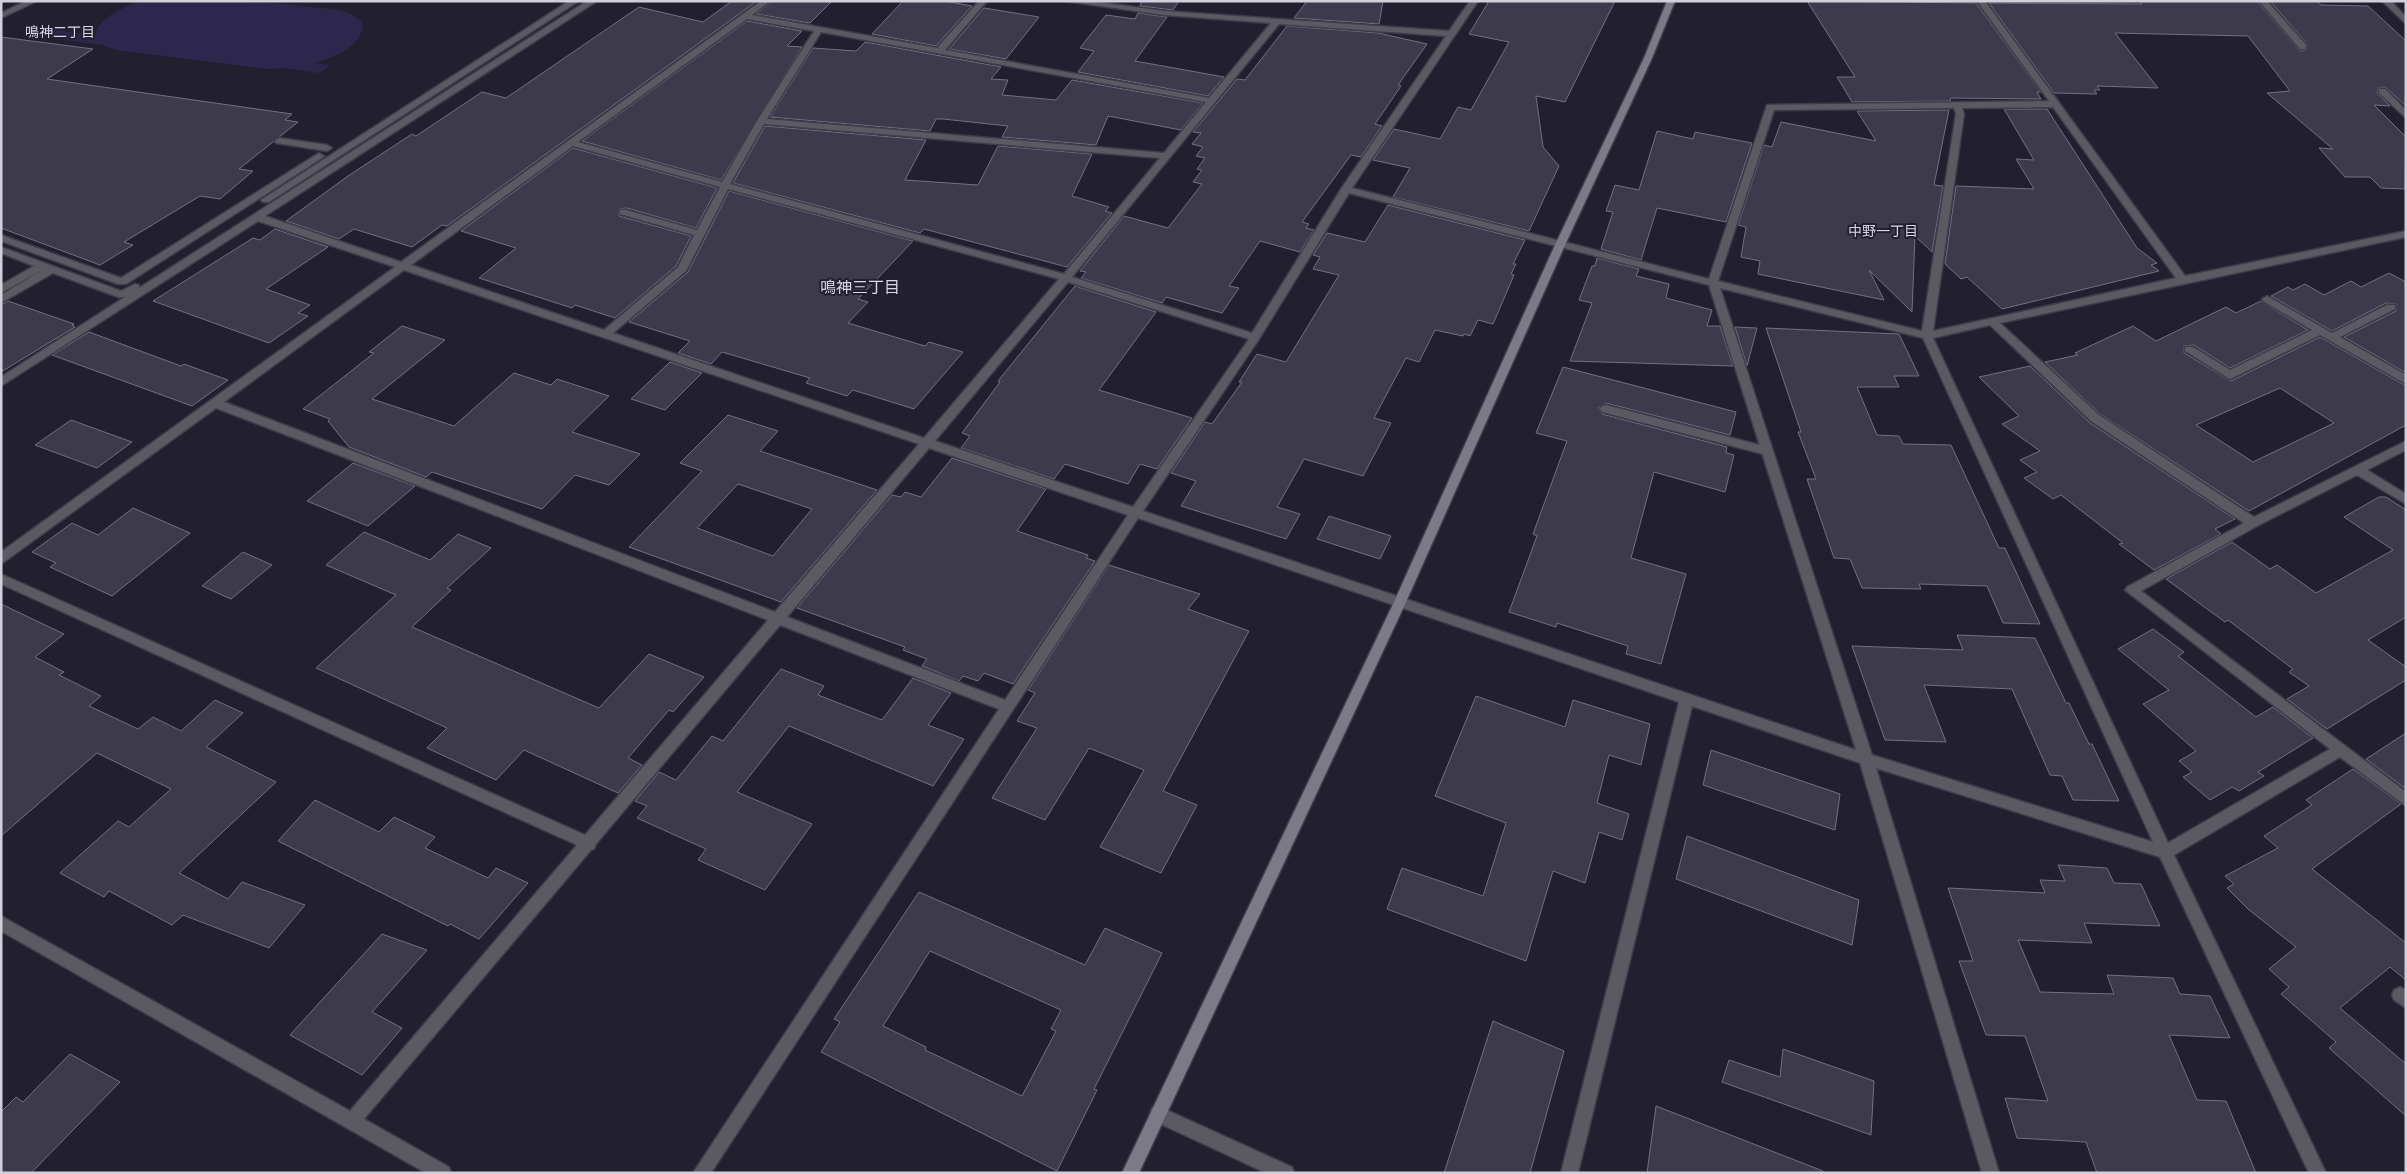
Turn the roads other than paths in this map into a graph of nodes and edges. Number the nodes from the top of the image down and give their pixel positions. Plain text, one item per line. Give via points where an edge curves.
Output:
1 (21, 1) edge
2 (33, 1) edge
3 (562, 1) edge
4 (575, 1) edge
5 (593, 1) edge
6 (766, 1) edge
7 (983, 1) edge
8 (1069, 1) edge
9 (1474, 1) edge
10 (1671, 1) edge
11 (1981, 1) edge
12 (2263, 1) edge
13 (2386, 1) edge
14 (1, 10) edge
15 (1, 16) edge
16 (746, 16) junction
17 (1278, 20) junction
18 (2406, 22) edge
19 (819, 29) junction
20 (1452, 34) junction
21 (2303, 47) dead end
22 (939, 51) junction
23 (2382, 91) dead end
24 (1212, 101) junction
25 (2057, 104) junction
26 (1957, 105) junction
27 (2406, 115) edge
28 (762, 121) junction
29 (279, 141) dead end
30 (570, 143) junction
31 (328, 148) dead end
32 (1166, 156) junction
33 (725, 185) junction
34 (1346, 189) junction
35 (623, 212) dead end
36 (257, 217) junction
37 (700, 234) junction
38 (2406, 234) edge
39 (1, 238) edge
40 (1560, 245) junction
41 (1, 250) edge
42 (47, 267) junction
43 (404, 267) junction
44 (1066, 278) junction
45 (2182, 280) junction
46 (1713, 282) junction
47 (1, 290) edge
48 (2267, 299) dead end
49 (1, 300) edge
50 (2391, 308) dead end
51 (1993, 322) junction
52 (2321, 330) junction
53 (605, 335) junction
54 (1927, 336) junction
55 (1255, 337) junction
56 (2332, 337) junction
57 (2188, 349) dead end
58 (2406, 380) edge
59 (1, 382) edge
60 (215, 403) junction
61 (1606, 409) dead end
62 (925, 443) junction
63 (2406, 445) edge
64 (1767, 451) junction
65 (2358, 470) junction
66 (2406, 500) edge
67 (1135, 512) junction
68 (2252, 524) junction
69 (1, 559) edge
70 (1, 579) edge
71 (1400, 602) junction
72 (780, 618) junction
73 (1687, 698) junction
74 (1008, 707) junction
75 (2341, 750) junction
76 (1866, 759) junction
77 (2406, 800) edge
78 (589, 844) junction
79 (2165, 852) junction
80 (1, 923) edge
81 (1158, 1114) junction
82 (352, 1120) junction
83 (443, 1173) edge
84 (701, 1173) edge
85 (1130, 1173) edge
86 (1286, 1173) edge
87 (1569, 1173) edge
88 (1991, 1173) edge
89 (2318, 1173) edge

1 - 14 street
2 - 15 street
3 - 39 street via 122,282
4 - 42 street via 122,295
5 - 36 street
6 - 16 street
7 - 22 street
8 - 17 street via 1164,13
9 - 20 street
10 - 40 street via 1648,58
11 - 25 street
12 - 21 street
13 - 18 street
16 - 19 street
16 - 30 street
17 - 20 street
17 - 24 street
19 - 22 street
19 - 28 street
20 - 34 street
22 - 24 street
23 - 27 street
24 - 32 street
25 - 26 street
25 - 45 street
26 - 46 street via 1770,107
26 - 54 street via 1960,114
28 - 32 street
28 - 33 street
29 - 31 street
30 - 33 street
30 - 43 street
32 - 44 street
33 - 37 street
33 - 44 street
34 - 40 street
34 - 55 street
35 - 37 street
36 - 43 street
36 - 59 street
37 - 53 street via 682,269
38 - 45 street
40 - 46 street
40 - 71 street
41 - 42 street
42 - 47 street
42 - 49 street
43 - 53 street
43 - 60 street
44 - 55 street
44 - 62 street
45 - 51 street
46 - 54 street
46 - 64 street
48 - 52 street
50 - 56 street
51 - 54 street
51 - 68 street via 2095,418
52 - 56 street
52 - 57 street via 2230,375
53 - 62 street
54 - 79 street
55 - 67 street
56 - 58 street
60 - 69 street
60 - 72 street
61 - 64 street
62 - 67 street
62 - 72 street
63 - 65 street
64 - 76 street
65 - 66 street
65 - 68 street
67 - 71 street
67 - 74 street
68 - 75 street via 2131,590
70 - 78 street
71 - 73 street
71 - 81 street
72 - 74 street
72 - 78 street
73 - 76 street
73 - 87 street
74 - 84 street
75 - 77 street
75 - 79 street
76 - 79 street
76 - 88 street
78 - 82 street
79 - 89 street
80 - 82 street
81 - 85 street
81 - 86 street
82 - 83 street

